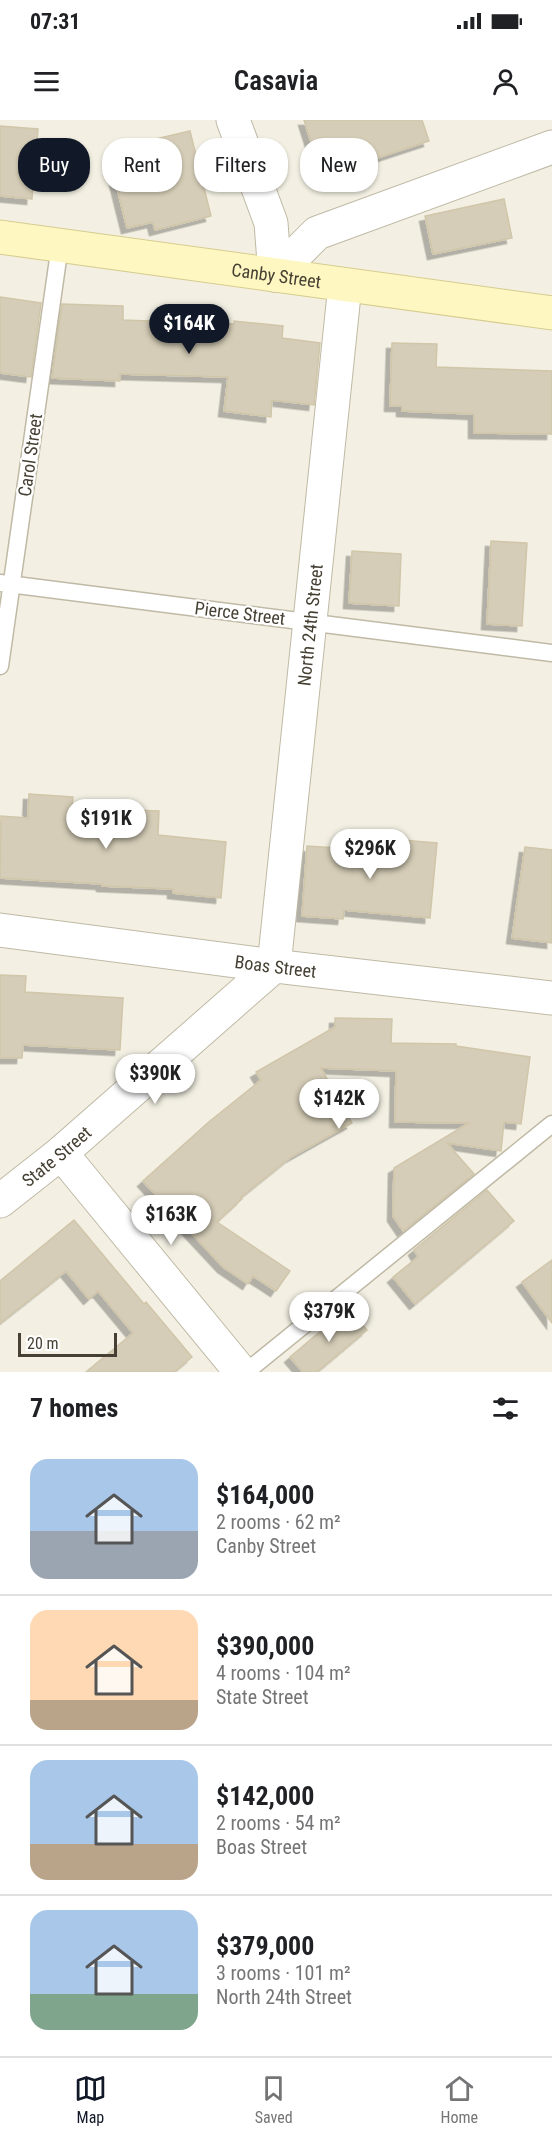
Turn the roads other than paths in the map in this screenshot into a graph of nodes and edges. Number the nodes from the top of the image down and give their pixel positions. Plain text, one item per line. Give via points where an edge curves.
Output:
1 (233, 120) edge
2 (552, 147) edge
3 (0, 237) edge
4 (60, 245) junction
5 (275, 275) junction
6 (345, 285) junction
7 (552, 313) edge
8 (6, 584) edge
9 (310, 622) junction
10 (552, 653) edge
11 (0, 666) edge
12 (0, 930) edge
13 (274, 966) junction
14 (552, 998) edge
15 (552, 1124) edge
16 (61, 1153) junction
17 (0, 1201) edge
18 (241, 1372) edge
19 (246, 1372) edge

1 - 5 street via 271,223
2 - 5 street via 317,232
3 - 4 main road, Canby Street
4 - 5 main road, Canby Street
4 - 8 lane, Carol Street
5 - 6 main road, Canby Street
6 - 7 main road, Canby Street
6 - 9 street, North 24th Street
8 - 9 lane, Pierce Street
8 - 11 lane, Carol Street
9 - 10 lane, Pierce Street
9 - 13 street, North 24th Street
12 - 13 street, Boas Street
13 - 14 street, Boas Street
13 - 16 street, State Street
15 - 19 lane
16 - 17 street, State Street
16 - 18 street

